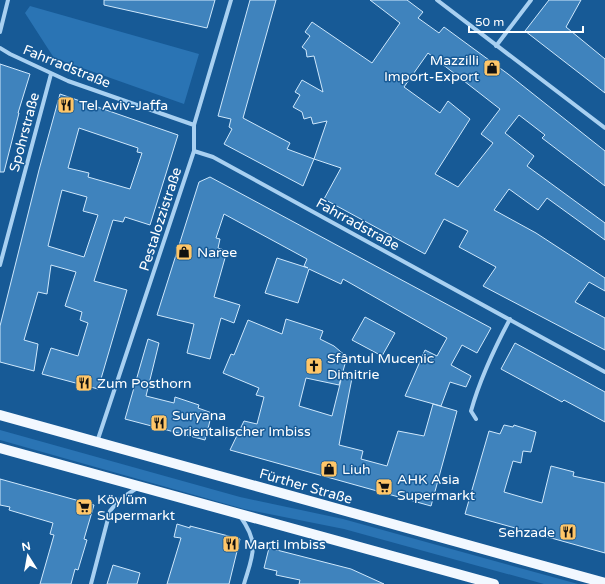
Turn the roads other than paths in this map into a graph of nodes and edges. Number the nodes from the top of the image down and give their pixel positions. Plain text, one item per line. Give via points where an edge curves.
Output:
1 (8, 0) edge
2 (231, 0) edge
3 (437, 0) edge
4 (531, 0) edge
5 (0, 32) edge
6 (496, 46) junction
7 (0, 48) edge
8 (51, 74) junction
9 (194, 125) junction
10 (605, 128) edge
11 (194, 151) junction
12 (0, 265) edge
13 (510, 320) junction
14 (605, 372) edge
15 (0, 415) edge
16 (476, 419) dead end
17 (97, 442) junction
18 (0, 448) edge
19 (140, 487) junction
20 (239, 514) junction
21 (605, 583) edge
22 (91, 584) edge
23 (244, 584) edge
24 (494, 584) edge

1 - 5 street
2 - 9 street, Pestalozzistraße
3 - 6 street
4 - 6 street
6 - 10 street
7 - 8 street, Fahrradstraße
8 - 9 street, Fahrradstraße
8 - 12 street, Spohrstraße
9 - 11 street, Pestalozzistraße
11 - 13 street, Fahrradstraße via 213,157
11 - 17 street, Pestalozzistraße
13 - 14 street, Fahrradstraße
13 - 16 street via 489,359 476,393 471,411
15 - 17 main road, Fürther Straße
17 - 21 main road, Fürther Straße
18 - 19 main road
19 - 20 main road
19 - 22 street via 113,506
20 - 23 street via 248,529 254,550
20 - 24 main road

